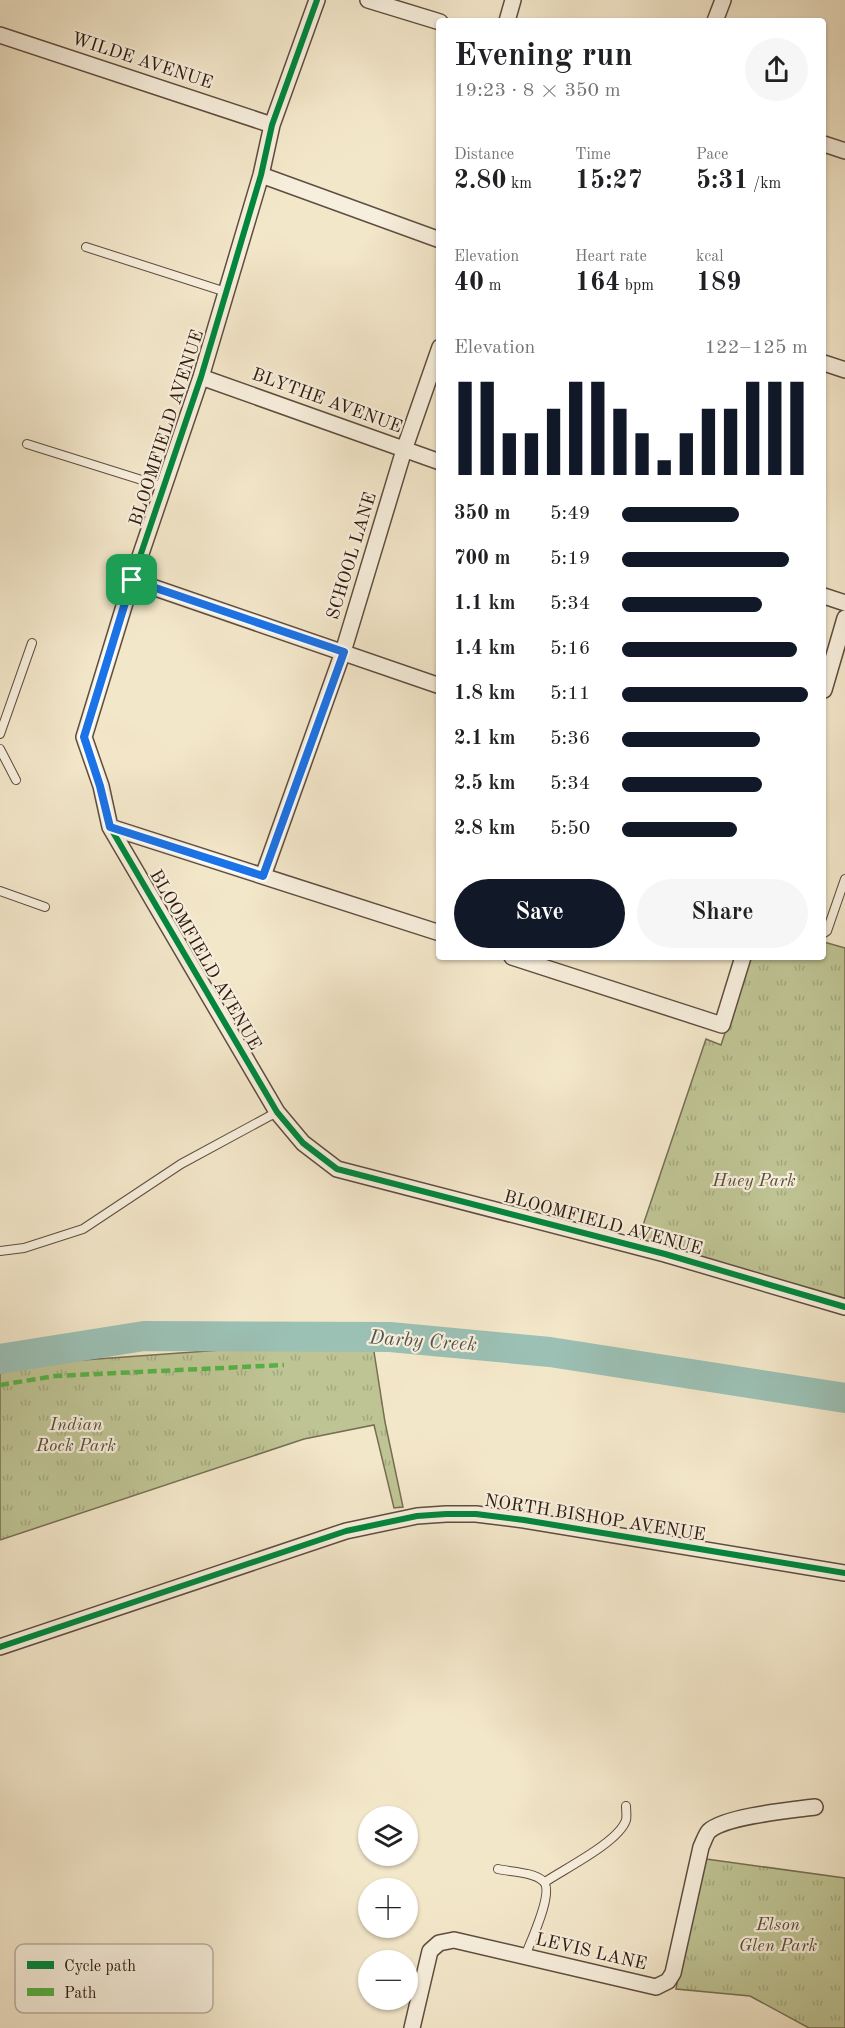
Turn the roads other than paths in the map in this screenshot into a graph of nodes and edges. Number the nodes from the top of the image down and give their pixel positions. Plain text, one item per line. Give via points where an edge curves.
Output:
1 (317, 0) edge
2 (368, 0) edge
3 (513, 0) edge
4 (723, 0) edge
5 (508, 18) edge
6 (717, 18) edge
7 (436, 21) edge
8 (0, 35) edge
9 (272, 125) junction
10 (826, 145) edge
11 (845, 151) edge
12 (261, 175) junction
13 (436, 239) edge
14 (86, 247) dead end
15 (226, 292) junction
16 (436, 358) edge
17 (826, 364) edge
18 (845, 370) edge
19 (201, 377) junction
20 (27, 444) dead end
21 (404, 450) junction
22 (436, 461) edge
23 (164, 487) junction
24 (132, 580) junction
25 (826, 597) edge
26 (845, 603) edge
27 (845, 618) edge
28 (32, 643) dead end
29 (344, 652) junction
30 (826, 683) edge
31 (436, 685) edge
32 (0, 734) edge
33 (0, 749) edge
34 (16, 780) dead end
35 (110, 827) junction
36 (263, 876) junction
37 (845, 879) edge
38 (0, 891) edge
39 (45, 907) dead end
40 (436, 932) edge
41 (826, 932) edge
42 (521, 960) edge
43 (742, 960) edge
44 (277, 1112) junction
45 (0, 1251) edge
46 (845, 1307) edge
47 (845, 1573) edge
48 (0, 1647) edge
49 (626, 1806) dead end
50 (815, 1807) dead end
51 (498, 1869) dead end
52 (545, 1882) junction
53 (525, 1956) junction
54 (412, 2028) edge

1 - 9 street, BLOOMFIELD AVENUE
2 - 7 street
3 - 5 street
4 - 6 street
8 - 9 street, WILDE AVENUE
9 - 12 street, BLOOMFIELD AVENUE
10 - 11 street
12 - 13 street
12 - 15 street, BLOOMFIELD AVENUE
14 - 15 lane
15 - 19 street, BLOOMFIELD AVENUE
16 - 21 street, SCHOOL LANE
17 - 18 street
19 - 21 street, BLYTHE AVENUE
19 - 23 street, BLOOMFIELD AVENUE
20 - 23 lane
21 - 22 street, BLYTHE AVENUE
21 - 29 street, SCHOOL LANE
23 - 24 street, BLOOMFIELD AVENUE
24 - 29 street
24 - 35 street, BLOOMFIELD AVENUE via 84,737
25 - 26 street
27 - 30 street
28 - 32 lane
29 - 31 street
29 - 36 street, SCHOOL LANE
33 - 34 lane
35 - 36 street
35 - 44 street, BLOOMFIELD AVENUE
36 - 40 street
37 - 41 lane
38 - 39 lane
42 - 43 street via 722,1025
44 - 45 lane via 181,1164 82,1229 24,1248
44 - 46 street, BLOOMFIELD AVENUE via 303,1143 337,1169 665,1254
47 - 48 street, NORTH BISHOP AVENUE via 524,1520 476,1514 417,1516 346,1531
49 - 52 lane via 626,1821 614,1837
50 - 53 street, LEVIS LANE via 757,1816 708,1831 673,1973 662,1985 656,1987
51 - 52 lane
52 - 53 lane via 547,1896
53 - 54 street, LEVIS LANE via 454,1940 439,1943 430,1951

